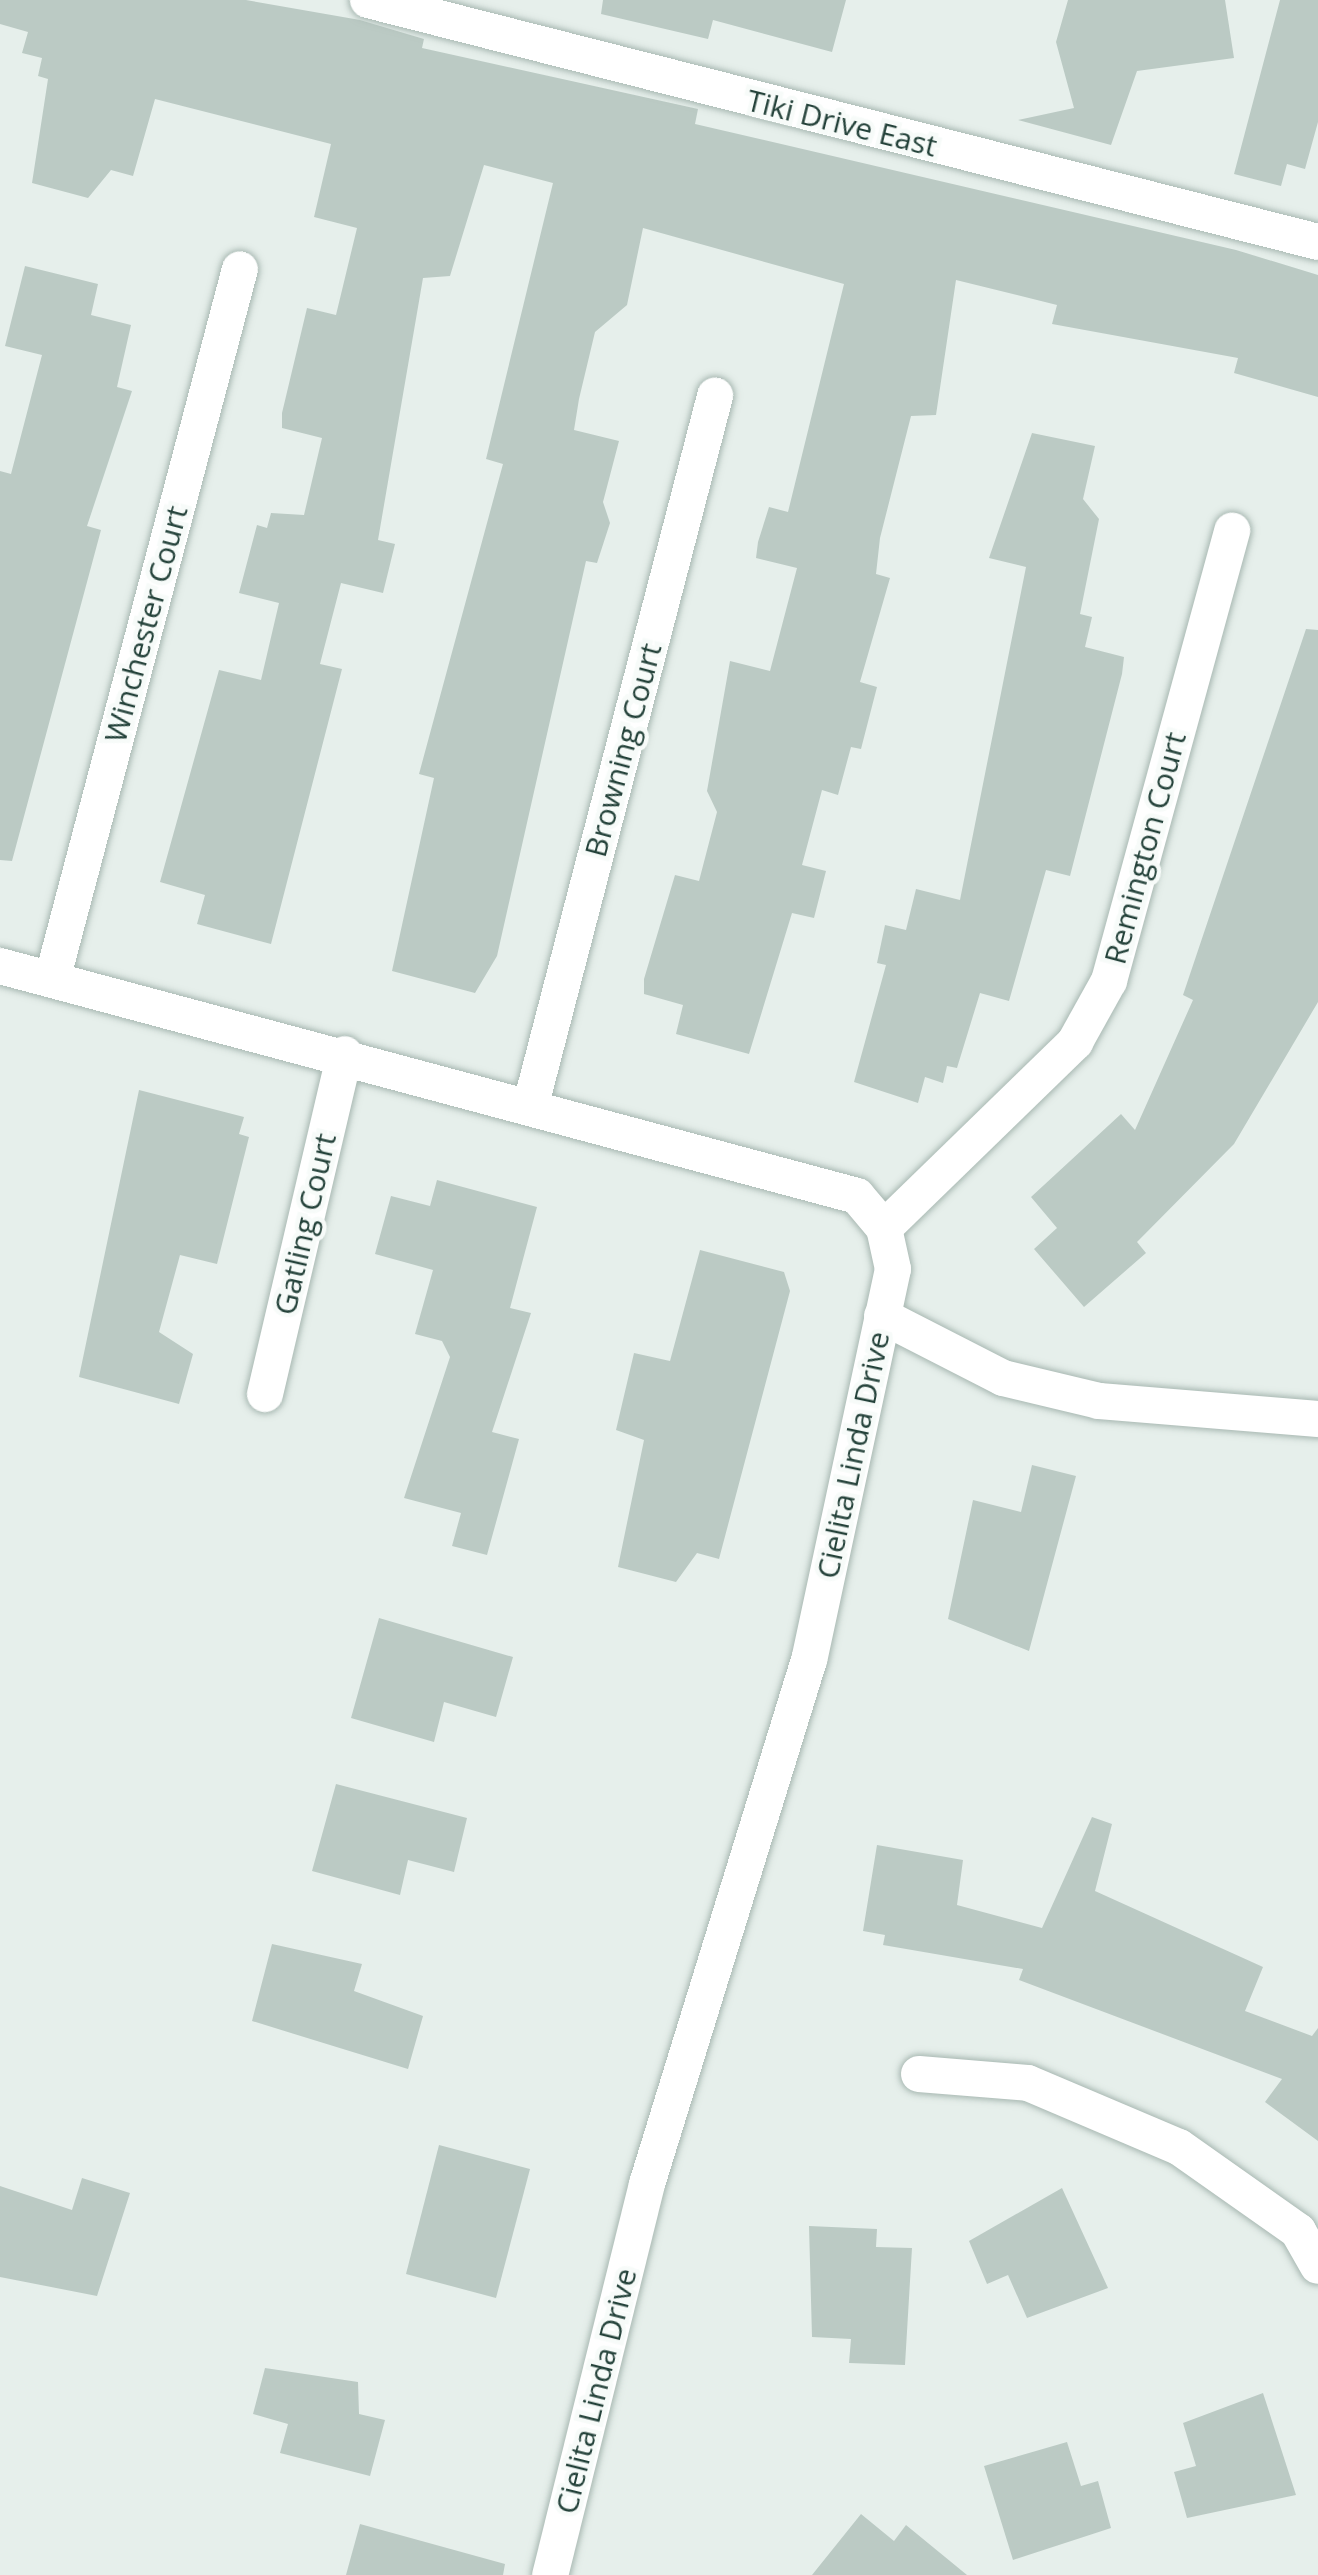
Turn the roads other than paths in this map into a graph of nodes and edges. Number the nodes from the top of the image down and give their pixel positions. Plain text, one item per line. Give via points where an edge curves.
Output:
1 (368, 0) edge
2 (1318, 242) edge
3 (240, 269) dead end
4 (715, 396) dead end
5 (1232, 530) dead end
6 (0, 966) edge
7 (52, 980) junction
8 (345, 1054) junction
9 (531, 1104) junction
10 (884, 1228) junction
11 (882, 1316) junction
12 (265, 1394) dead end
13 (1318, 1419) edge
14 (919, 2074) dead end
15 (1318, 2266) edge
16 (550, 2575) edge

1 - 2 street, Tiki Drive East
3 - 7 street, Winchester Court
4 - 9 street, Browning Court
5 - 10 street, Remington Court via 1108,981 1075,1042
6 - 7 street
7 - 8 street
8 - 9 street
8 - 12 street, Gatling Court
9 - 10 street via 857,1196
10 - 11 street, Cielita Linda Drive via 892,1269
11 - 13 street via 1003,1378 1100,1401
11 - 16 street, Cielita Linda Drive via 809,1660 647,2184
14 - 15 street via 1028,2083 1179,2147 1298,2231

